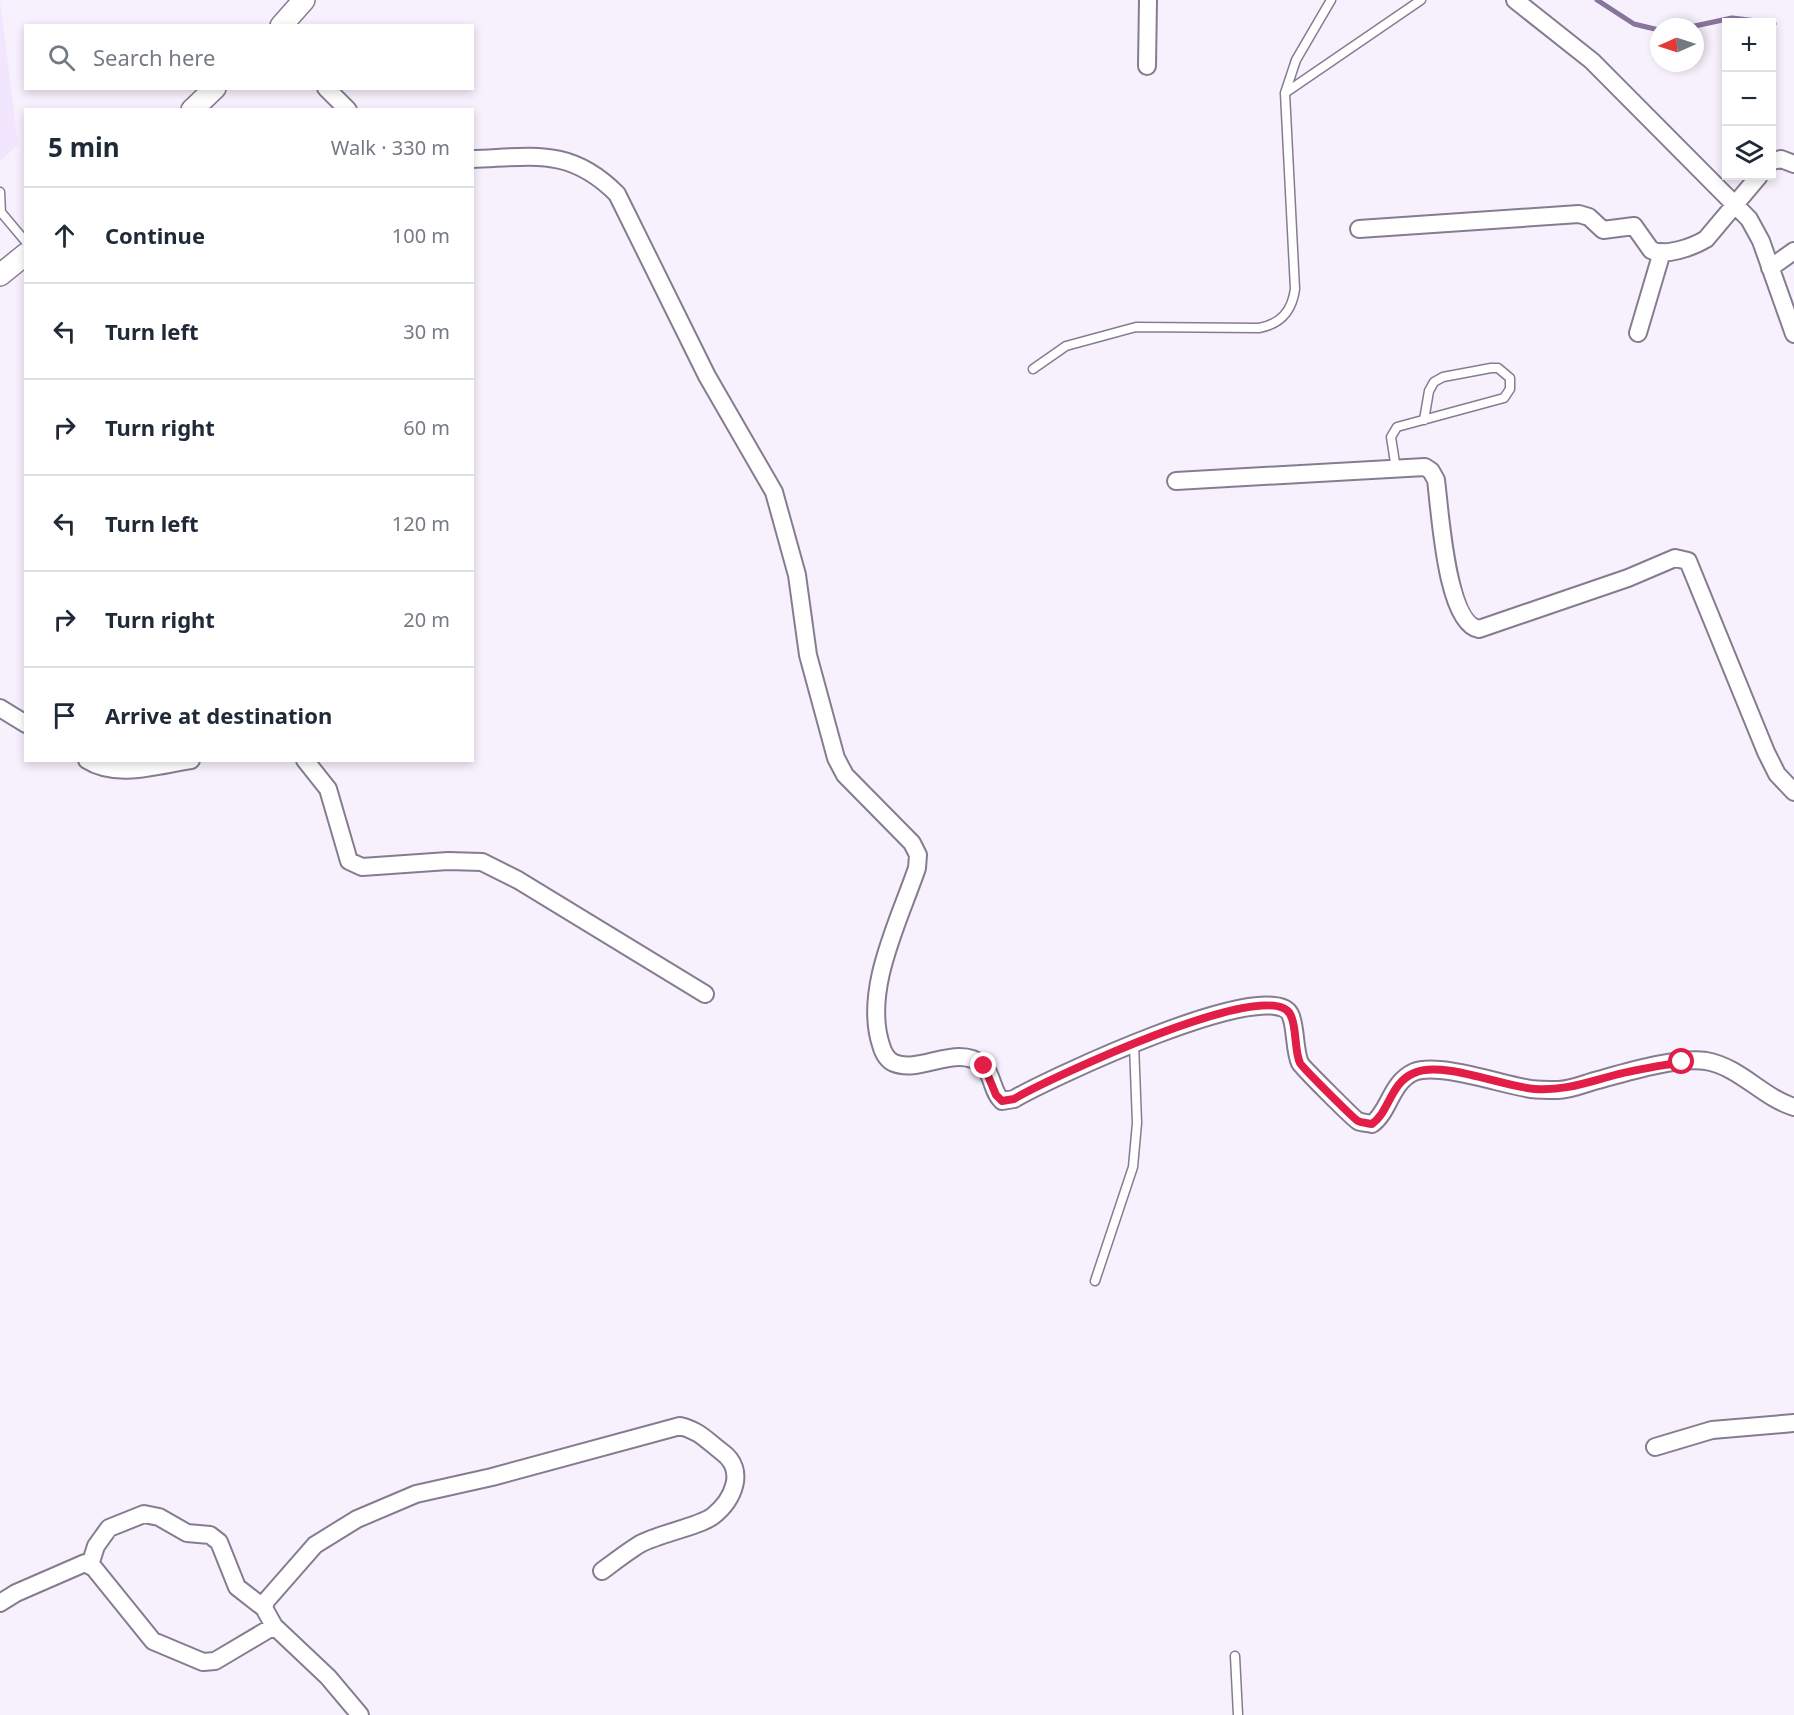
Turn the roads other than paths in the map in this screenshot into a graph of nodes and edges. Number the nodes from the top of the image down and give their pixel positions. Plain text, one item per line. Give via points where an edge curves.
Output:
1 (304, 0) edge
2 (1148, 0) edge
3 (1331, 0) edge
4 (1421, 0) edge
5 (1515, 0) edge
6 (283, 24) edge
7 (1147, 66) dead end
8 (213, 90) edge
9 (328, 90) edge
10 (1285, 93) junction
11 (194, 108) edge
12 (346, 108) edge
13 (474, 159) edge
14 (1776, 160) edge
15 (1794, 164) edge
16 (1757, 180) edge
17 (0, 192) edge
18 (1736, 206) junction
19 (1, 212) edge
20 (1359, 230) dead end
21 (24, 240) edge
22 (1794, 251) edge
23 (1662, 252) junction
24 (24, 256) edge
25 (1770, 268) junction
26 (0, 275) edge
27 (1638, 333) dead end
28 (1794, 334) edge
29 (1033, 369) dead end
30 (1424, 420) junction
31 (1396, 469) junction
32 (1176, 481) dead end
33 (0, 708) edge
34 (24, 723) edge
35 (90, 762) edge
36 (175, 762) edge
37 (307, 762) edge
38 (1794, 792) edge
39 (705, 994) dead end
40 (1134, 1044) junction
41 (1794, 1107) edge
42 (1095, 1281) dead end
43 (1794, 1423) edge
44 (1655, 1447) dead end
45 (90, 1565) junction
46 (602, 1571) dead end
47 (0, 1603) edge
48 (264, 1608) junction
49 (274, 1626) junction
50 (1235, 1656) dead end
51 (360, 1715) edge
52 (1238, 1715) edge

1 - 6 street
2 - 7 street
3 - 10 lane via 1296,60
4 - 10 lane
5 - 18 street via 1592,61
8 - 11 street
9 - 12 street
10 - 29 lane via 1295,289 1289,312 1270,326 1259,328 1136,327 1066,346
13 - 40 street via 545,157 571,161 598,175 617,194 707,376 774,492 796,575 808,655 836,758 845,775 912,843 918,855 875,1003 877,1034 890,1062 902,1065 969,1058 984,1066 1002,1101
14 - 15 street
16 - 18 street
17 - 19 lane
18 - 23 street via 1700,242
18 - 25 street via 1755,228
19 - 21 lane
20 - 23 street via 1579,214 1603,230 1634,226 1651,250
22 - 25 street
23 - 27 street
24 - 26 street
25 - 28 street
30 - 30 lane via 1504,398 1510,389 1510,378 1498,368 1438,378 1431,386
30 - 31 lane via 1402,424 1393,431
31 - 32 street
31 - 38 street via 1425,467 1436,480 1452,593 1472,628 1479,629 1628,578 1675,558 1688,561 1766,752 1777,774
33 - 34 street
35 - 36 street via 113,770
37 - 39 street via 328,789 348,861 362,867 482,862
40 - 41 street via 1211,1016 1261,1004 1282,1008 1290,1014 1301,1066 1358,1121 1372,1124 1380,1118 1391,1093 1413,1073 1425,1070 1460,1073 1532,1089 1562,1090 1617,1074 1705,1061 1733,1070 1779,1102
40 - 42 lane via 1137,1123 1133,1167
43 - 44 street via 1712,1430
45 - 47 street via 80,1564
45 - 48 street via 96,1546 110,1528 130,1518 151,1514 187,1533 214,1537 237,1587
45 - 49 street via 153,1641 203,1662 215,1661
46 - 48 street via 640,1544 711,1518 728,1500 736,1484 737,1472 731,1458 697,1430 680,1426 416,1494 357,1519 315,1545
48 - 49 street
49 - 51 street via 328,1677
50 - 52 lane

